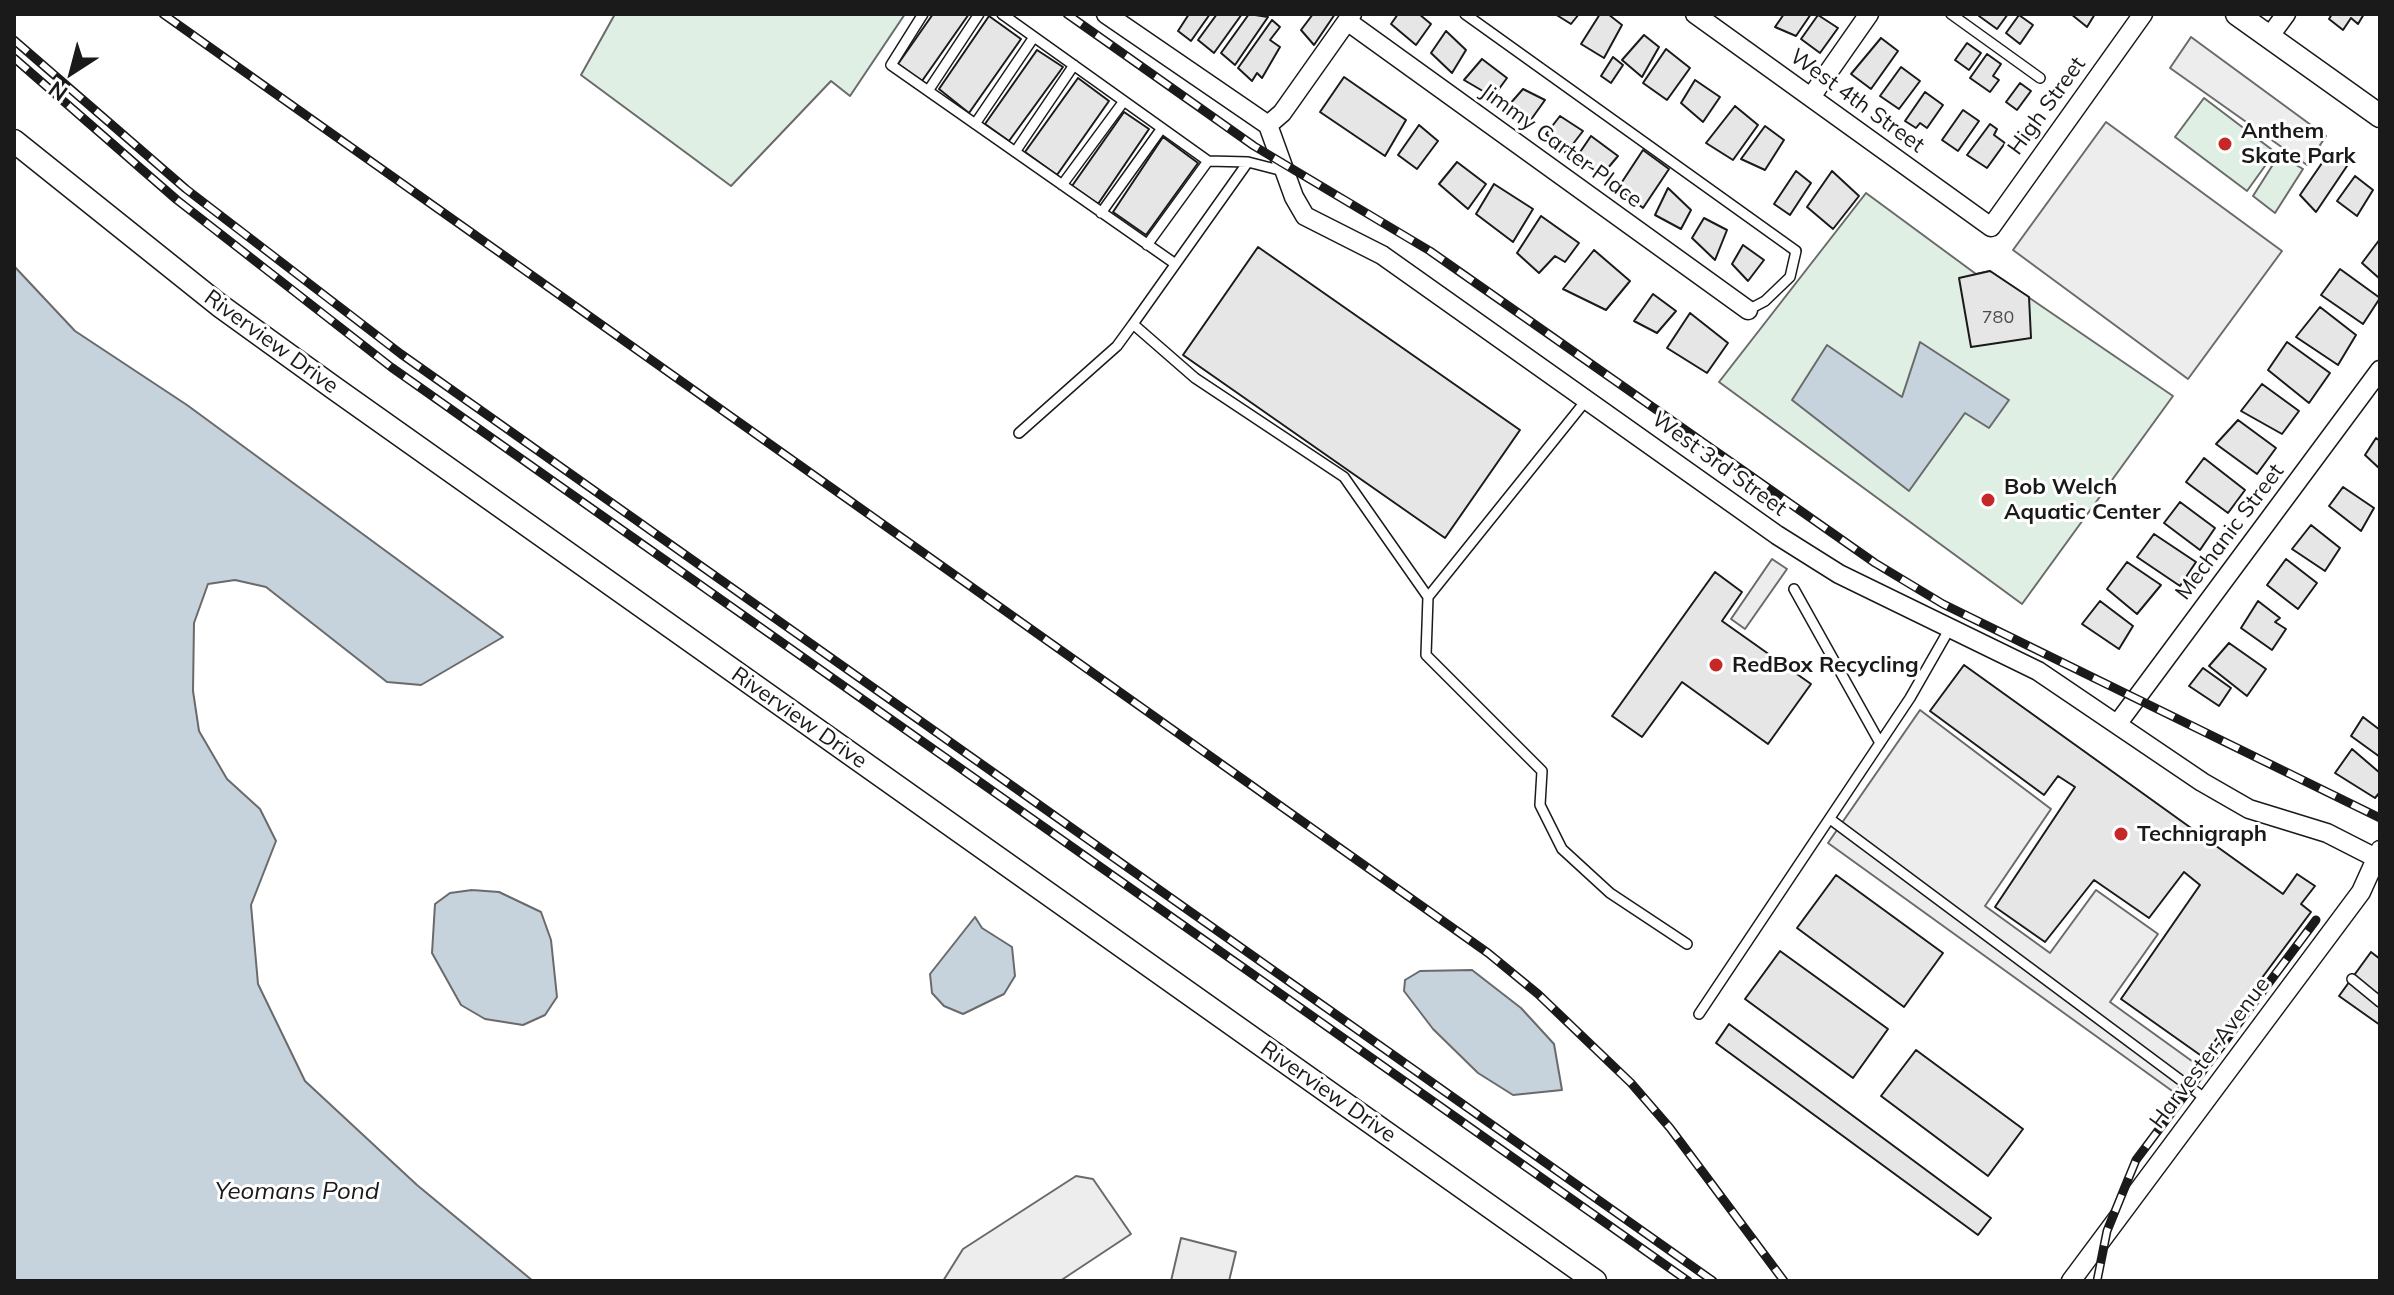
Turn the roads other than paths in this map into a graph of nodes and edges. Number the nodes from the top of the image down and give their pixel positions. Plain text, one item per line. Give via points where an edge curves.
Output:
1 (923, 14) edge
2 (979, 14) edge
3 (1002, 14) edge
4 (1106, 14) edge
5 (1465, 14) edge
6 (1695, 14) edge
7 (1869, 14) edge
8 (1951, 14) edge
9 (2143, 14) edge
10 (2237, 14) edge
11 (2286, 14) edge
12 (1349, 18) edge
13 (1034, 37) junction
14 (2269, 37) junction
15 (1074, 65) junction
16 (2040, 78) dead end
17 (928, 91) junction
18 (1811, 97) junction
19 (1124, 101) junction
20 (2380, 116) edge
21 (975, 124) junction
22 (1268, 125) junction
23 (1162, 128) junction
24 (14, 141) edge
25 (1015, 152) junction
26 (1208, 161) junction
27 (1248, 162) junction
28 (1283, 171) junction
29 (1062, 185) junction
30 (1101, 213) junction
31 (1991, 227) joint
32 (1147, 245) junction
33 (1174, 263) junction
34 (1748, 310) joint
35 (1133, 324) junction
36 (2380, 370) edge
37 (1588, 398) junction
38 (1019, 433) dead end
39 (1794, 589) dead end
40 (1428, 597) junction
41 (1950, 628) junction
42 (2118, 723) junction
43 (1880, 743) junction
44 (1830, 819) junction
45 (2378, 856) edge
46 (1687, 944) dead end
47 (2352, 979) dead end
48 (2380, 1002) edge
49 (1699, 1014) dead end
50 (2206, 1099) junction
51 (1595, 1281) edge
52 (2071, 1281) edge

1 - 17 lane via 891,65
2 - 17 lane
3 - 13 lane
4 - 22 street
5 - 34 lane via 1796,251 1790,277
6 - 18 street, West 4th Street
7 - 18 street
8 - 16 lane
9 - 31 street, High Street
10 - 14 street
11 - 14 street
12 - 22 street
12 - 34 street, Jimmy Carter Place
13 - 15 lane
13 - 21 lane
14 - 20 street
15 - 19 lane
15 - 25 lane
17 - 21 lane
18 - 31 street, West 4th Street
19 - 23 lane
19 - 29 lane
21 - 25 lane
22 - 28 street, West 3rd Street
23 - 26 lane
23 - 30 lane
24 - 51 street, Riverview Drive via 219,305
25 - 29 lane
26 - 27 lane
26 - 32 lane
27 - 28 lane
27 - 33 lane
28 - 37 street, West 3rd Street via 1305,216 1382,255
29 - 30 lane
30 - 32 lane
32 - 33 lane
33 - 35 lane
35 - 38 lane via 1117,346
35 - 40 lane via 1195,378 1344,477
36 - 42 street, Mechanic Street
37 - 40 lane
37 - 41 street, West 3rd Street via 1777,535 1839,574
39 - 43 lane
40 - 46 lane via 1426,655 1542,771 1540,805 1562,849 1610,893
41 - 42 street, West 3rd Street via 2038,671
41 - 43 lane
42 - 45 street, West 3rd Street via 2249,809 2327,833
43 - 44 lane
44 - 49 lane
44 - 50 lane
45 - 50 street, Harvester Avenue via 2361,892
47 - 48 lane
50 - 52 street, Harvester Avenue

